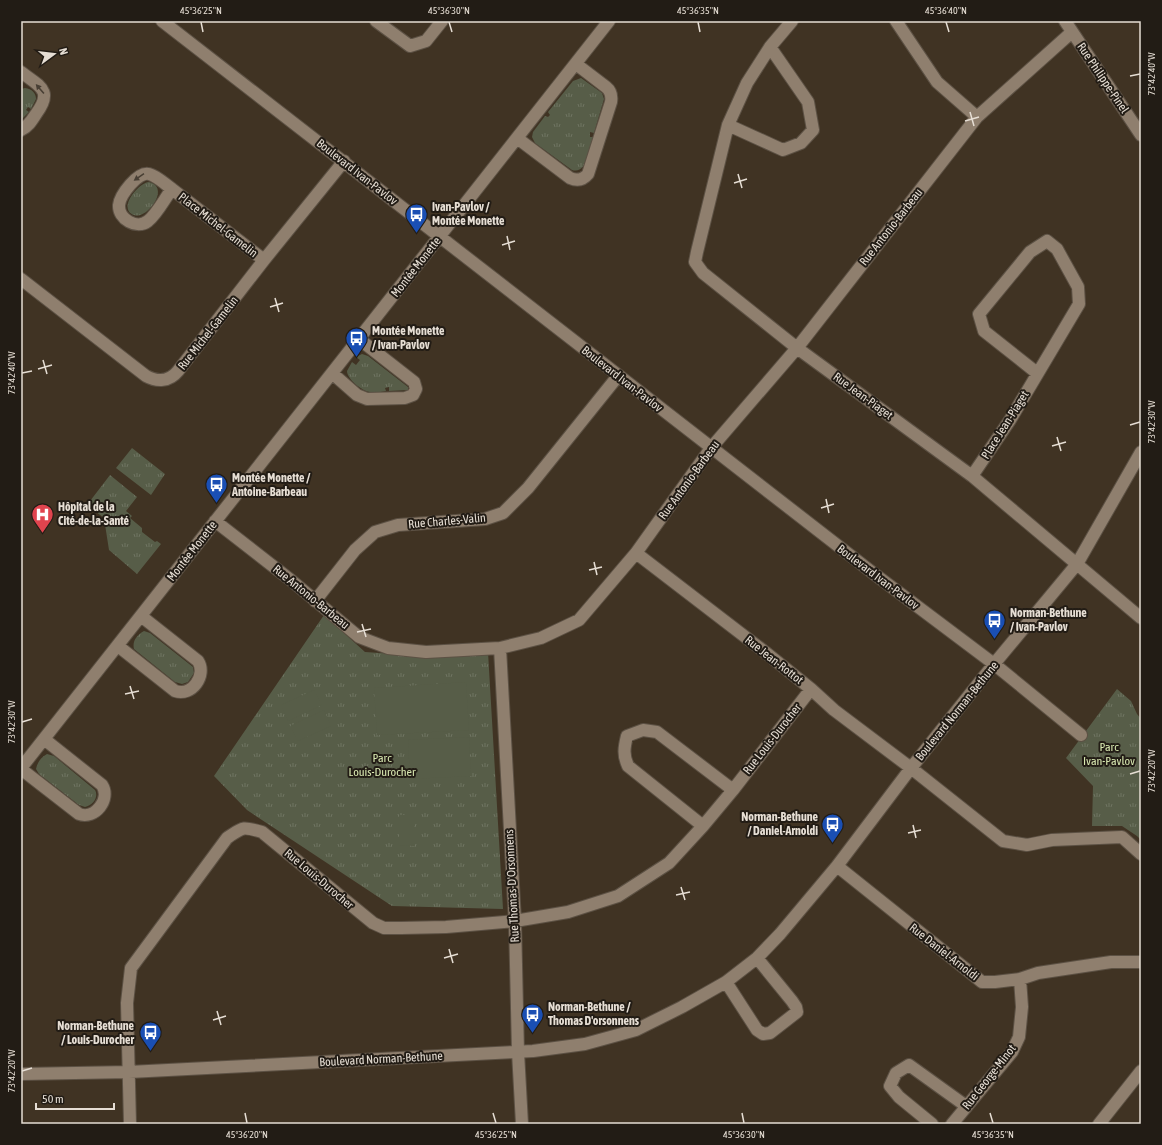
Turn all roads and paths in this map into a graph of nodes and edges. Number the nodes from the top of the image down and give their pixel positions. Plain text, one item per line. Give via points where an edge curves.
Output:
1 (162, 21) edge
2 (376, 21) edge
3 (442, 21) edge
4 (609, 21) edge
5 (792, 21) edge
6 (896, 21) edge
7 (1065, 21) edge
8 (1072, 32) junction
9 (770, 47) junction
10 (576, 64) junction
11 (21, 73) edge
12 (977, 117) junction
13 (728, 125) junction
14 (21, 130) edge
15 (1141, 135) edge
16 (517, 138) junction
17 (344, 161) junction
18 (172, 189) junction
19 (439, 236) junction
20 (264, 260) junction
21 (21, 279) edge
22 (359, 339) junction
23 (796, 348) junction
24 (332, 373) junction
25 (1037, 374) junction
26 (618, 376) junction
27 (711, 448) junction
28 (1141, 452) edge
29 (972, 476) junction
30 (215, 521) junction
31 (636, 553) junction
32 (1077, 564) junction
33 (315, 601) junction
34 (141, 616) junction
35 (1141, 618) edge
36 (118, 646) junction
37 (500, 648) junction
38 (994, 664) junction
39 (811, 689) junction
40 (1082, 735) dead end
41 (44, 739) junction
42 (911, 768) junction
43 (21, 769) edge
44 (733, 790) junction
45 (704, 826) junction
46 (1141, 854) edge
47 (837, 866) junction
48 (515, 921) junction
49 (757, 958) junction
50 (1141, 962) edge
51 (1020, 979) junction
52 (726, 982) junction
53 (518, 1052) junction
54 (1141, 1071) edge
55 (129, 1072) junction
56 (21, 1074) edge
57 (966, 1106) junction
58 (130, 1124) edge
59 (522, 1124) edge
60 (932, 1124) edge
61 (952, 1124) edge
62 (1099, 1124) edge

1 - 17 street, Boulevard Ivan-Pavlov
2 - 3 street via 410,46 426,41
4 - 10 street, Montée Monette
5 - 9 street, Rue Jean-Piaget
6 - 12 street via 937,82
7 - 8 street, Rue Philippe-Pinel
8 - 12 street, Rue Antonio-Barbeau
8 - 15 street, Rue Philippe-Pinel
9 - 13 street, Rue Jean-Piaget via 747,83
9 - 13 street via 808,102 813,130 801,143 783,150
10 - 16 street, Montée Monette
10 - 16 street via 608,89 612,97 588,174 578,180 570,178
14 -> 11 street via 44,104 45,98 42,89
12 - 23 street, Rue Antonio-Barbeau
13 - 23 street, Rue Jean-Piaget via 696,262 703,273
16 - 19 street, Montée Monette
17 - 19 street, Boulevard Ivan-Pavlov
17 - 20 street, Rue Michel-Gamelin
18 -> 18 street, Place Michel-Gamelin via 152,175 142,174 134,180 119,202 120,211 132,223 144,224
18 - 20 street, Place Michel-Gamelin
19 - 22 street, Montée Monette
19 - 26 street, Boulevard Ivan-Pavlov
20 - 21 street, Rue Michel-Gamelin via 178,371 163,380 146,376
22 - 24 street, Montée Monette
22 - 24 street via 414,382 416,389 413,395 406,398 367,399
23 - 27 street, Rue Antonio-Barbeau
23 - 29 street, Rue Jean-Piaget
24 - 30 street, Montée Monette
25 - 25 street, Place Jean-Piaget via 984,332 979,314 1030,252 1048,241 1057,249 1078,287 1079,304
25 - 29 street, Place Jean-Piaget
26 - 27 street, Boulevard Ivan-Pavlov
26 - 33 street, Rue Charles-Valin via 528,488 503,513 485,519 398,525 376,532 355,550
27 - 31 street, Rue Antonio-Barbeau
27 - 38 street, Boulevard Ivan-Pavlov
28 - 32 street, Boulevard Norman-Bethune
29 - 32 street, Rue Jean-Piaget
30 - 33 street, Rue Antonio-Barbeau via 292,580
30 - 34 street, Montée Monette
31 - 37 street, Rue Antonio-Barbeau via 579,620 540,638
31 - 39 street, Rue Jean-Rottot
32 - 35 street, Rue Jean-Piaget
32 - 38 street, Boulevard Norman-Bethune
33 - 37 street, Rue Antonio-Barbeau via 359,637 388,648 426,652
34 - 36 street, Montée Monette
34 - 36 street via 198,661 201,672 198,680 186,692 175,691
36 - 41 street, Montée Monette
37 - 48 street, Rue Thomas-D'Orsonnens
38 - 40 street, Boulevard Ivan-Pavlov
38 - 42 street, Boulevard Norman-Bethune
39 - 42 street, Rue Jean-Rottot via 834,710
39 - 44 street, Rue Louis-Durocher
41 - 43 street, Montée Monette
41 - 43 street, Montée Monette via 102,784 105,794 98,808 89,815 79,814
42 - 46 street, Rue Jean-Rottot via 1003,841 1027,845 1052,840 1122,837
42 - 47 street, Boulevard Norman-Bethune
44 - 45 street, Rue Louis-Durocher
44 - 45 street via 658,732 643,730 627,736 623,748 628,766
45 - 48 street, Rue Louis-Durocher via 669,863 618,896 568,912
47 - 49 street, Boulevard Norman-Bethune
47 - 51 street, Rue Daniel-Arnoldi via 982,982
48 - 53 street, Rue Thomas-D'Orsonnens
48 - 55 street, Rue Louis-Durocher via 446,927 384,928 373,923 262,832 247,827 238,830 227,838 131,968 127,1003
49 - 52 street, Boulevard Norman-Bethune
49 - 52 street via 792,1001 797,1012 770,1033 763,1034 757,1030
50 - 51 street, Rue Daniel-Arnoldi via 1103,963 1038,973
51 - 57 street, Rue George-Minot via 1022,1007 1019,1037 1012,1052
52 - 53 street, Boulevard Norman-Bethune via 636,1030 585,1044
53 - 55 street, Boulevard Norman-Bethune
53 - 59 street, Rue Thomas-D'Orsonnens
54 - 62 street
55 - 56 street, Boulevard Norman-Bethune
55 - 58 street, Rue Louis-Durocher
57 - 60 street via 909,1065 896,1074 890,1086 899,1097
57 - 61 street, Rue George-Minot

